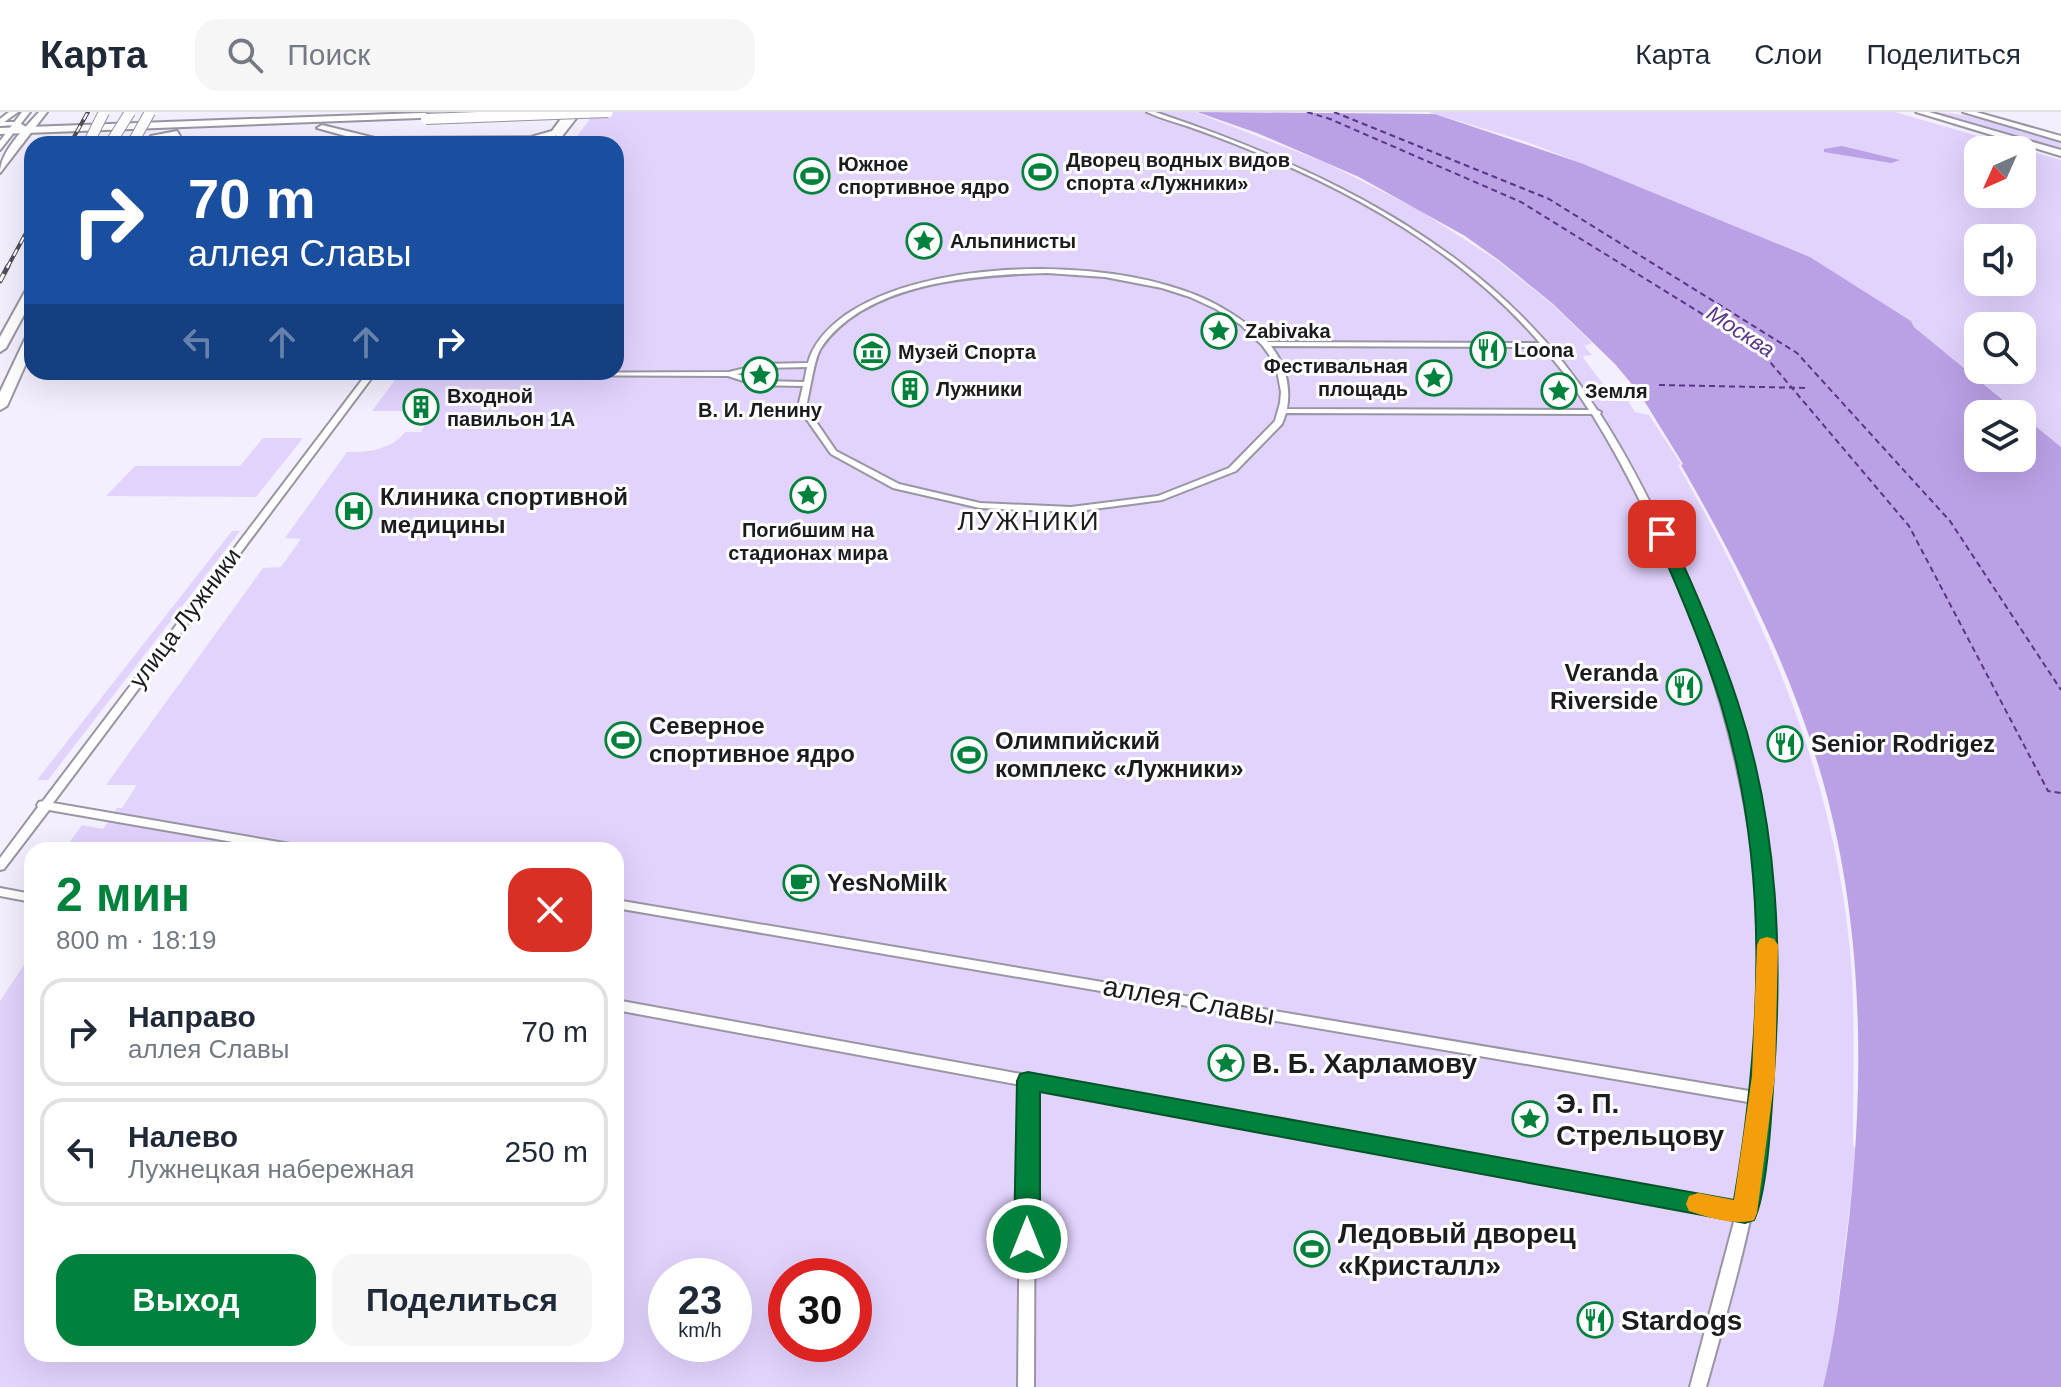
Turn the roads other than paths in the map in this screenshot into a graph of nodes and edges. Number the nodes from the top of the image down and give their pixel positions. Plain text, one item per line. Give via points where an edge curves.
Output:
1 (14, 112) edge
2 (26, 112) edge
3 (43, 112) edge
4 (104, 112) edge
5 (117, 112) edge
6 (130, 112) edge
7 (150, 112) edge
8 (259, 112) edge
9 (281, 112) edge
10 (316, 112) edge
11 (499, 112) edge
12 (571, 112) edge
13 (578, 112) edge
14 (608, 112) edge
15 (1150, 112) edge
16 (1920, 112) edge
17 (1967, 112) edge
18 (446, 114) junction
19 (420, 119) junction
20 (0, 123) edge
21 (322, 128) junction
22 (153, 130) junction
23 (199, 132) junction
24 (25, 133) junction
25 (5, 136) edge
26 (92, 136) edge
27 (111, 136) edge
28 (114, 136) edge
29 (136, 136) edge
30 (160, 136) edge
31 (180, 136) edge
32 (355, 136) edge
33 (549, 136) edge
34 (559, 136) edge
35 (2061, 139) edge
36 (2061, 153) edge
37 (0, 170) edge
38 (24, 304) edge
39 (1266, 344) junction
40 (1545, 345) junction
41 (0, 348) edge
42 (24, 354) edge
43 (807, 365) junction
44 (624, 373) edge
45 (729, 374) junction
46 (366, 380) edge
47 (803, 384) junction
48 (0, 406) edge
49 (1284, 411) junction
50 (1597, 412) junction
51 (43, 805) junction
52 (256, 842) edge
53 (0, 866) edge
54 (0, 892) edge
55 (24, 896) edge
56 (624, 905) edge
57 (624, 1006) edge
58 (1028, 1081) junction
59 (1761, 1099) junction
60 (1745, 1213) junction
61 (1026, 1387) edge
62 (1698, 1387) edge

1 - 20 main road
2 - 25 main road
3 - 24 main road
4 - 26 main road, bridge
5 - 27 main road
6 - 28 main road, bridge
7 - 29 main road, bridge
8 - 9 main road
10 - 18 main road
11 - 18 main road, bridge
12 - 33 main road
13 - 34 street
14 - 19 main road, bridge
15 - 40 street via 1277,160 1405,226 1493,292
16 - 36 main road
17 - 35 main road
18 - 24 main road
19 - 21 main road
19 - 22 main road
20 - 25 street
21 - 23 main road
21 - 32 main road
22 - 23 main road
22 - 24 main road
23 - 30 main road
23 - 31 main road
24 - 25 main road
24 - 37 main road
38 - 41 main road
39 - 40 street
39 - 43 street via 1214,306 1168,288 1101,274 1020,271 945,280 879,301 835,328
39 - 49 street via 1276,356 1286,396
40 - 50 street
42 - 48 main road
43 - 45 street via 762,366
43 - 47 street
44 - 45 street
45 - 47 street via 756,383
46 - 51 street, улица Лужники
47 - 49 street via 812,427 835,454 856,468 924,495 1013,510 1115,506 1195,487 1250,457
49 - 50 street
50 - 59 street via 1697,612 1743,753 1763,862 1768,962
51 - 52 street
51 - 53 street, улица Лужники
54 - 55 street
56 - 59 street, аллея Славы
57 - 58 street
58 - 60 street
58 - 61 street
59 - 60 street
60 - 62 street

